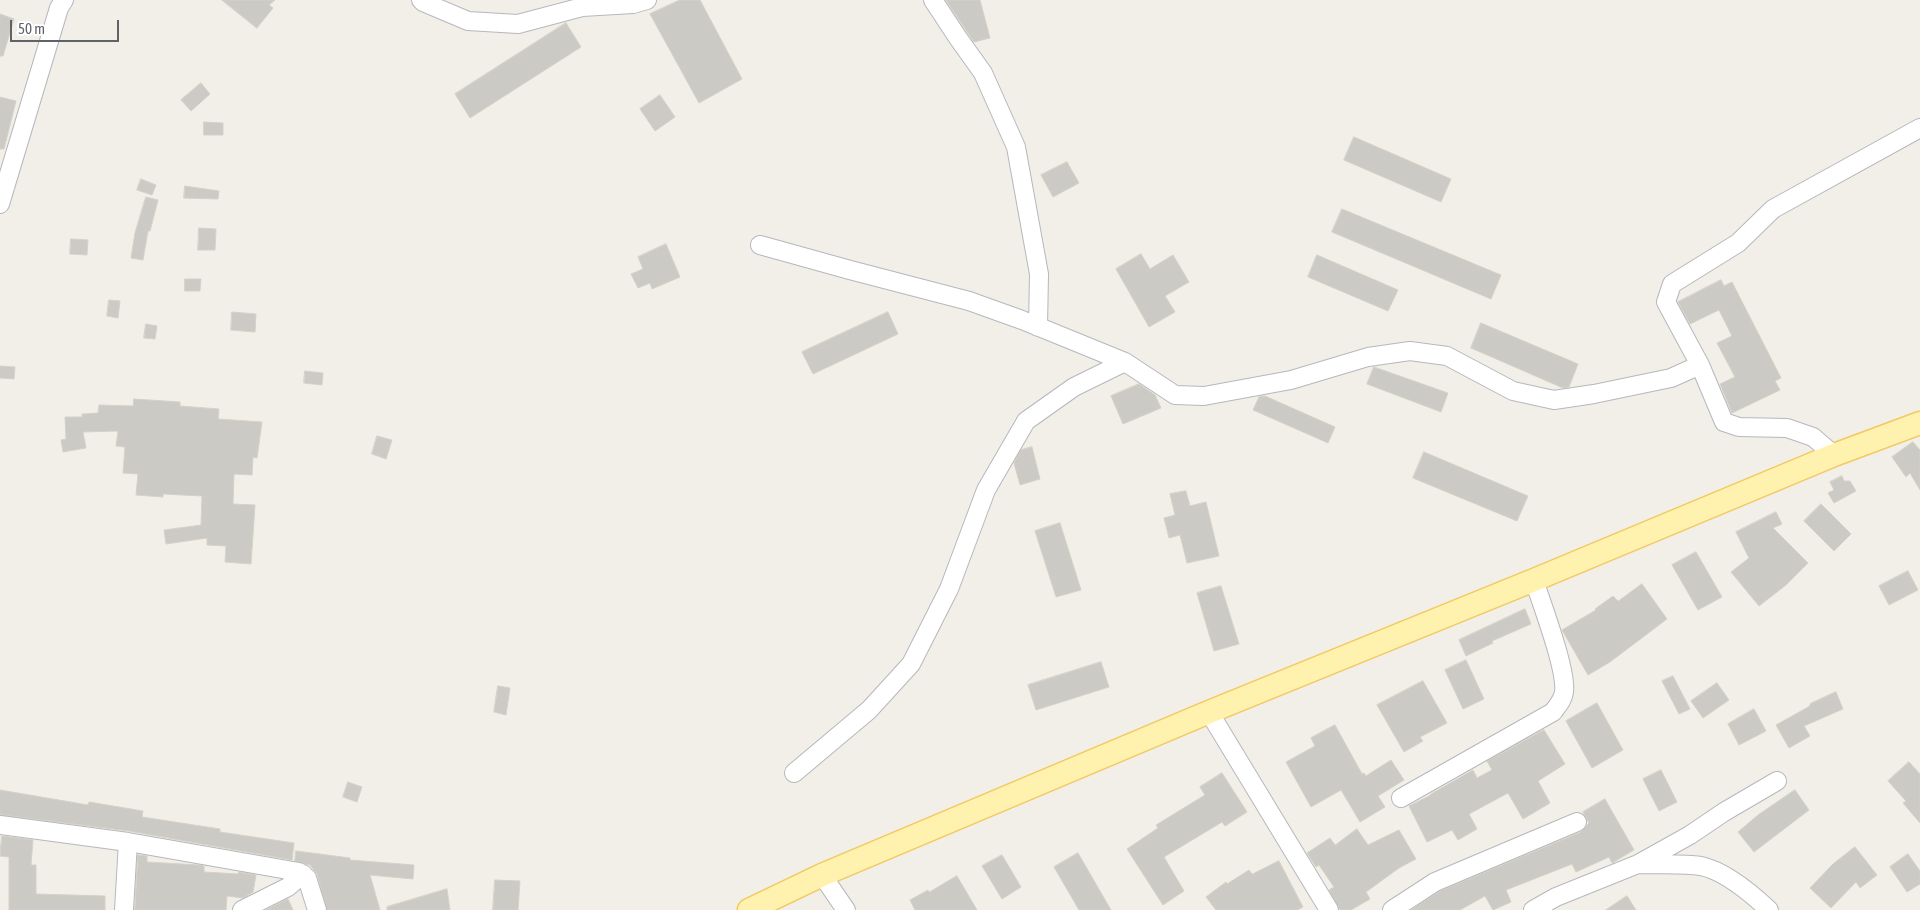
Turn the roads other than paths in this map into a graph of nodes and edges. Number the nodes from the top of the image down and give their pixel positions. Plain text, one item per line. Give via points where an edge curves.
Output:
1 (64, 0) edge
2 (422, 0) edge
3 (647, 0) edge
4 (933, 0) edge
5 (1920, 128) edge
6 (0, 204) edge
7 (760, 245) dead end
8 (1038, 327) junction
9 (1125, 362) junction
10 (1700, 365) junction
11 (1920, 422) edge
12 (1834, 455) junction
13 (1534, 580) junction
14 (1209, 712) junction
15 (794, 773) dead end
16 (1777, 781) dead end
17 (1402, 798) dead end
18 (1577, 822) dead end
19 (0, 825) edge
20 (128, 842) junction
21 (1638, 864) junction
22 (304, 874) junction
23 (822, 875) junction
24 (124, 910) edge
25 (242, 910) edge
26 (317, 910) edge
27 (749, 910) edge
28 (846, 910) edge
29 (1329, 910) edge
30 (1392, 910) edge
31 (1533, 910) edge
32 (1769, 910) edge

1 - 6 street
2 - 3 street via 468,22 518,24 582,7 634,4
4 - 8 street via 983,73 1016,147 1039,274
5 - 10 street via 1774,209 1738,243 1672,284 1666,302
7 - 8 street via 969,301
8 - 9 street
9 - 10 street via 1175,395 1204,396 1292,380 1368,357 1410,351 1447,356 1513,391 1554,400 1671,378
9 - 15 street via 1074,387 1026,421 986,490 949,590 911,664 869,710
10 - 12 street via 1724,422 1740,427 1787,428 1813,437
11 - 12 main road
12 - 13 main road
13 - 14 main road
13 - 17 street via 1560,662 1564,690 1562,701 1552,712
14 - 23 main road
14 - 29 street
16 - 21 street
18 - 30 street via 1435,882
19 - 20 street
20 - 22 street
20 - 24 street
21 - 31 street via 1556,896
21 - 32 street via 1702,866 1722,875
22 - 25 street via 288,887
22 - 26 street
23 - 27 main road
23 - 28 street

